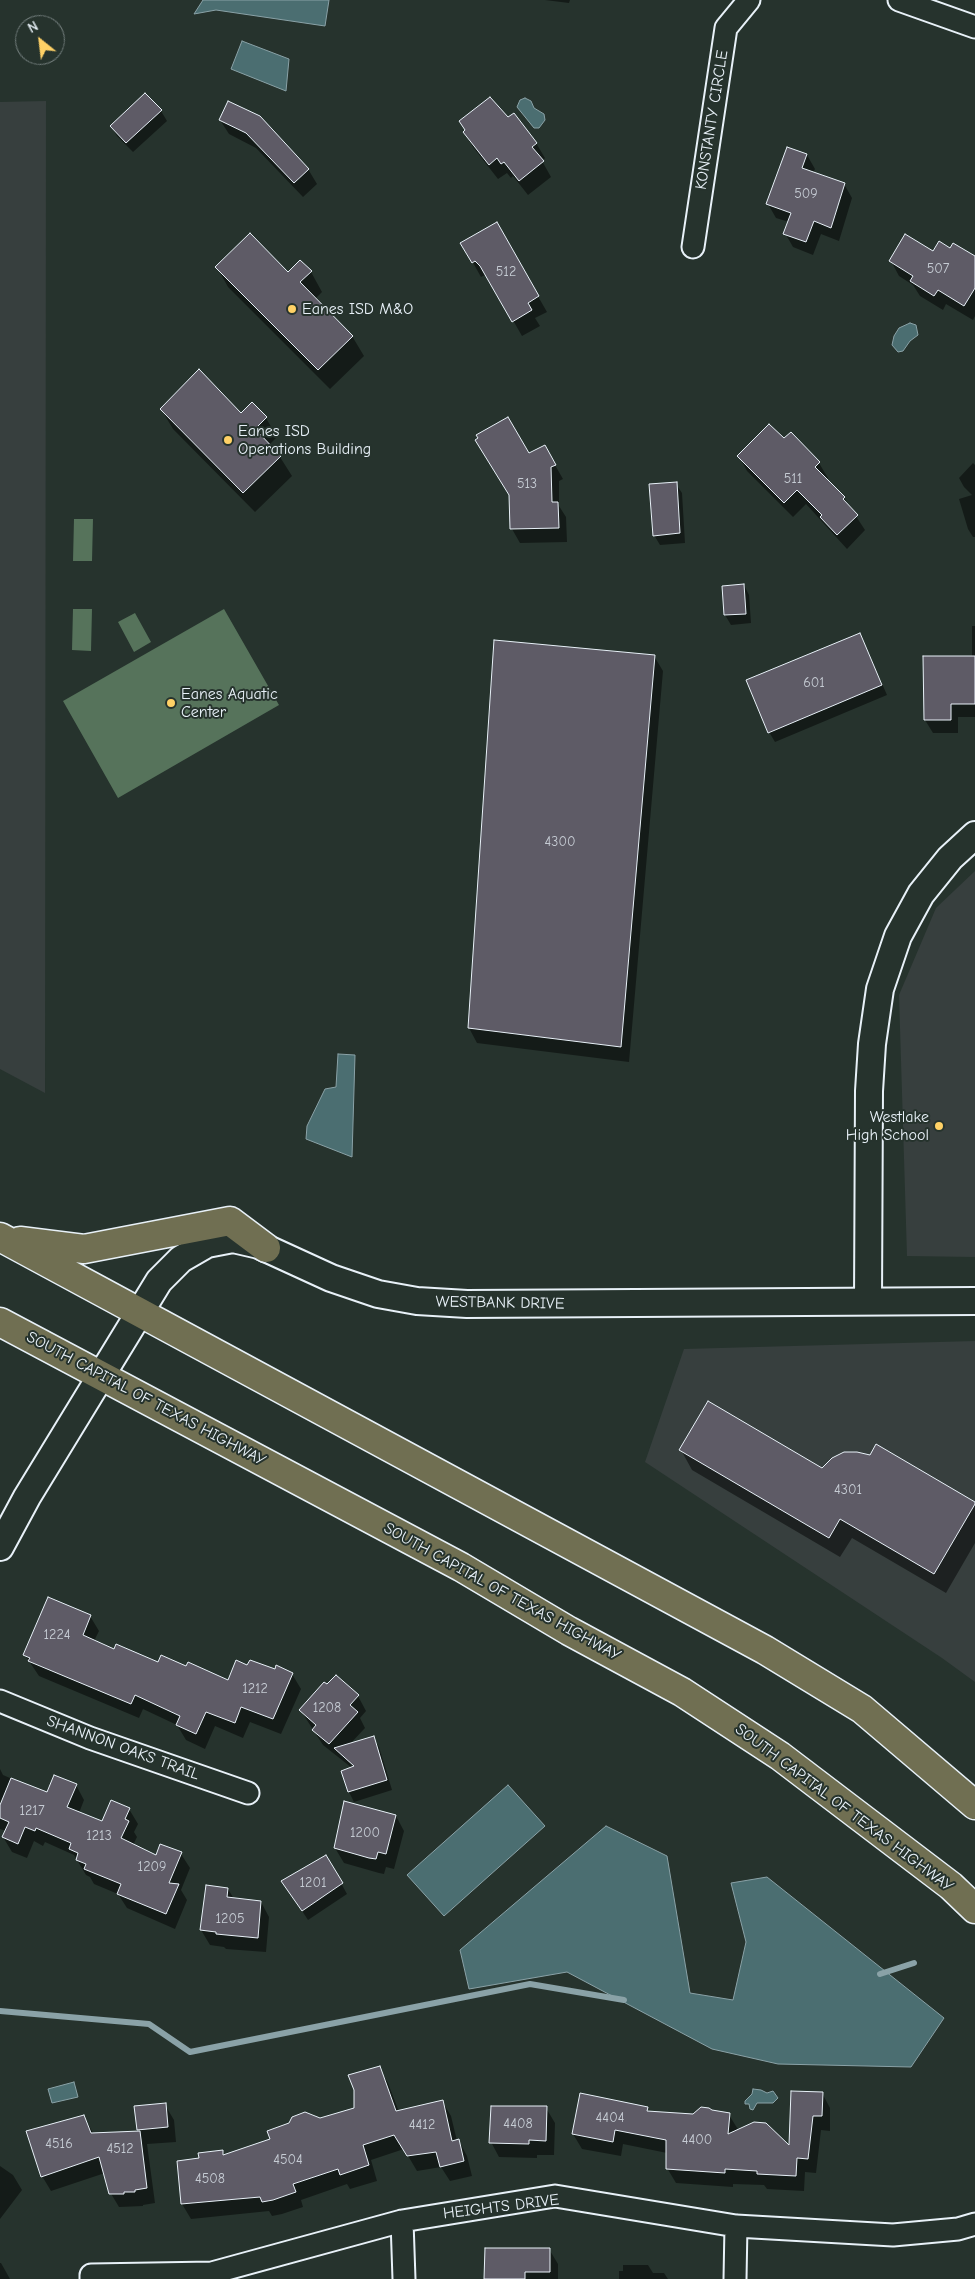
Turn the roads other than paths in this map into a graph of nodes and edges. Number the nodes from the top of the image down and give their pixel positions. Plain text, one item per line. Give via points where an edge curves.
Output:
1 (749, 0) edge
2 (899, 0) edge
3 (975, 27) edge
4 (693, 247) dead end
5 (975, 836) edge
6 (2, 1238) edge
7 (266, 1248) junction
8 (868, 1301) junction
9 (975, 1301) edge
10 (140, 1312) junction
11 (0, 1322) edge
12 (102, 1375) junction
13 (0, 1547) edge
14 (0, 1701) edge
15 (248, 1793) dead end
16 (975, 1805) edge
17 (975, 1909) edge
18 (402, 2221) junction
19 (975, 2224) edge
20 (736, 2226) junction
21 (91, 2277) edge
22 (404, 2279) edge
23 (736, 2279) edge

1 - 4 street, KONSTANTY CIRCLE via 726,28
2 - 3 street
5 - 8 street via 950,858 921,894 898,936 880,990 869,1091
6 - 7 highway via 84,1249 230,1221
6 - 10 highway
7 - 8 street, WESTBANK DRIVE via 331,1278 378,1294 417,1301 467,1304
7 - 10 street, WESTBANK DRIVE via 233,1238 207,1244 181,1259 159,1281
8 - 9 street, WESTBANK DRIVE
10 - 12 street, WESTBANK DRIVE
10 - 16 highway via 765,1650 862,1709
11 - 12 highway, SOUTH CAPITAL OF TEXAS HIGHWAY
12 - 13 street, WESTBANK DRIVE
12 - 17 highway, SOUTH CAPITAL OF TEXAS HIGHWAY via 461,1567 682,1692 780,1756 951,1886
14 - 15 street, SHANNON OAKS TRAIL via 90,1738
18 - 20 street, HEIGHTS DRIVE via 554,2196
18 - 21 street, HEIGHTS DRIVE via 212,2272
18 - 22 street
19 - 20 street, HEIGHTS DRIVE via 958,2229 893,2234
20 - 23 street

